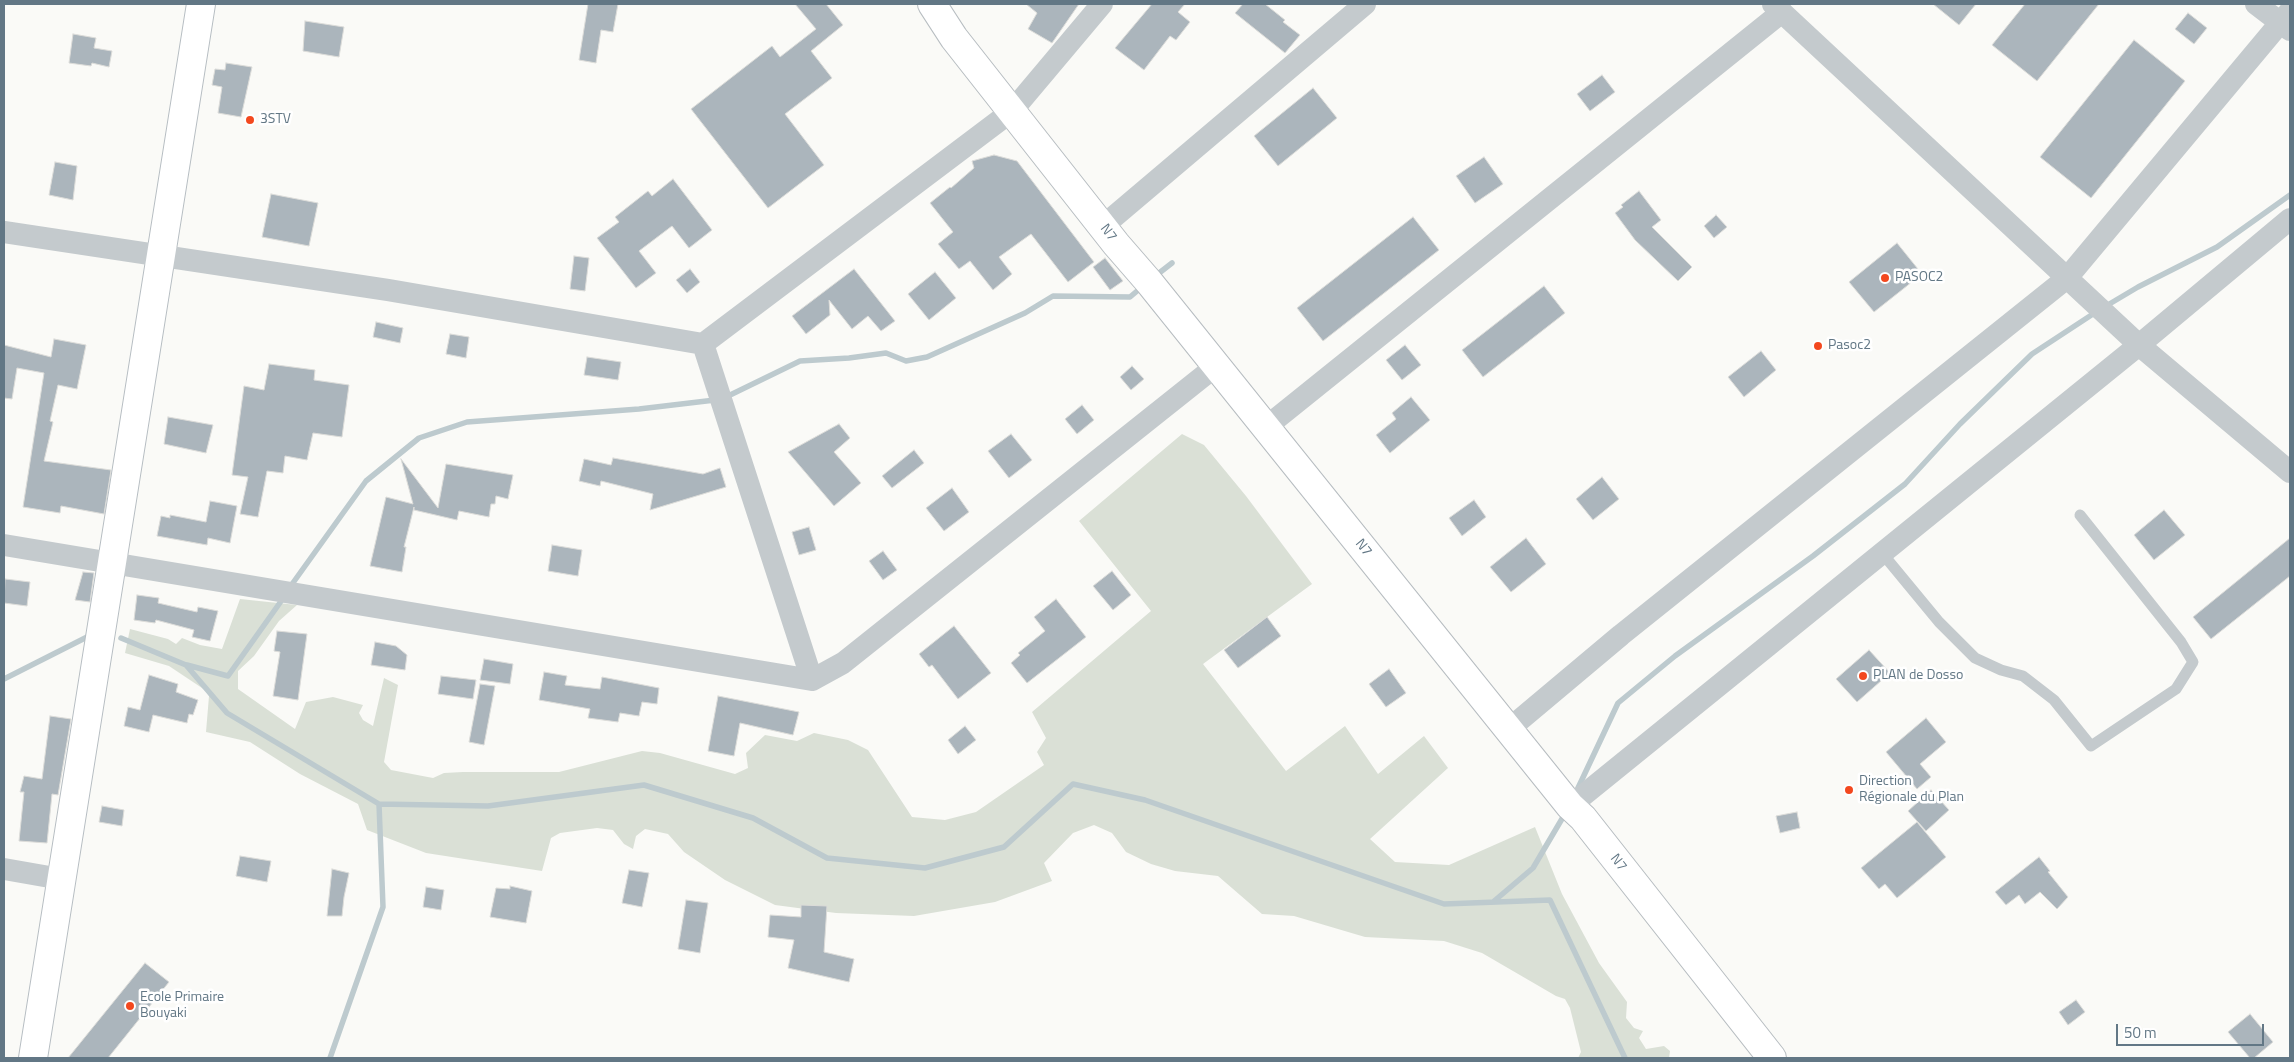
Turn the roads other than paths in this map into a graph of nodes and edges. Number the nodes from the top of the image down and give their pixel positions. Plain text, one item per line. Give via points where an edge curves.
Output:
1 (201, 4) edge
2 (915, 4) edge
3 (932, 4) edge
4 (1102, 4) edge
5 (1365, 4) edge
6 (2256, 4) edge
7 (1777, 8) edge
8 (2287, 21) edge
9 (954, 38) junction
10 (1012, 112) junction
11 (2290, 220) edge
12 (1103, 226) junction
13 (4, 232) edge
14 (161, 255) junction
15 (2067, 278) junction
16 (703, 344) junction
17 (2139, 345) junction
18 (1216, 366) junction
19 (1266, 428) junction
20 (2290, 472) edge
21 (2080, 515) dead end
22 (4, 545) edge
23 (1882, 554) junction
24 (113, 563) junction
25 (812, 680) junction
26 (1509, 729) junction
27 (1570, 806) junction
28 (4, 869) edge
29 (61, 879) junction
30 (33, 1058) edge
31 (1772, 1058) edge

1 - 14 main road
2 - 9 main road
3 - 9 main road
4 - 10 street
5 - 12 street
6 - 8 street
7 - 15 street
7 - 19 street
8 - 15 street
9 - 10 main road, N7
10 - 12 main road, N7
10 - 16 street
11 - 17 street
12 - 18 main road, N7
13 - 14 street
14 - 16 street
14 - 24 main road
15 - 17 street
15 - 26 street via 1621,635
16 - 25 street
17 - 20 street
17 - 23 street
18 - 19 main road, N7
18 - 25 street via 843,663
19 - 26 main road, N7
21 - 23 lane via 2181,642 2193,662 2176,689 2091,746 2054,700 2023,676 1975,658 1939,622
22 - 24 street
23 - 27 street
24 - 25 street
24 - 29 main road
26 - 27 main road, N7
27 - 31 main road, N7
28 - 29 street
29 - 30 main road

